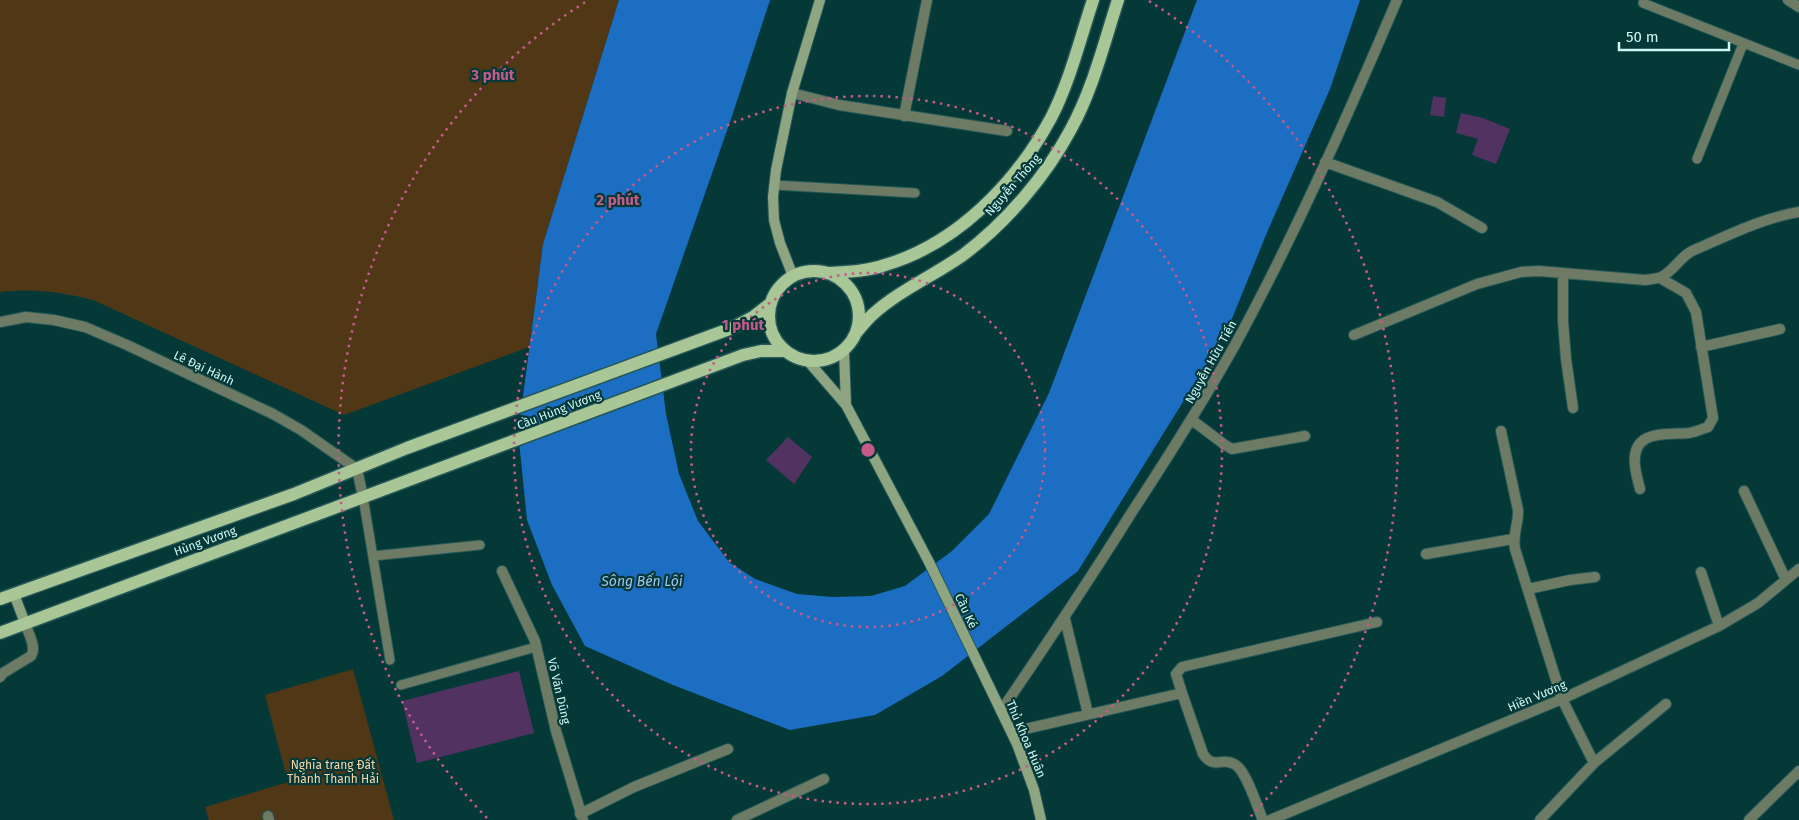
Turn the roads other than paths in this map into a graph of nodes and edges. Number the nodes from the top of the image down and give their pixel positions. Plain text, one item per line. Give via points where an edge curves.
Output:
1 (820, 0) edge
2 (928, 0) edge
3 (1093, 0) edge
4 (1118, 0) edge
5 (1397, 0) edge
6 (1788, 0) edge
7 (1643, 3) dead end
8 (1799, 7) edge
9 (1743, 44) junction
10 (1799, 65) edge
11 (792, 93) junction
12 (904, 116) junction
13 (1007, 131) dead end
14 (1698, 159) dead end
15 (1325, 162) junction
16 (774, 185) junction
17 (916, 193) dead end
18 (1799, 212) edge
19 (1482, 228) dead end
20 (829, 273) junction
21 (1563, 274) junction
22 (793, 276) junction
23 (1660, 278) junction
24 (771, 303) junction
25 (0, 322) edge
26 (1780, 329) dead end
27 (856, 333) junction
28 (1354, 335) dead end
29 (1701, 346) junction
30 (844, 350) junction
31 (786, 351) junction
32 (807, 360) junction
33 (846, 405) junction
34 (1574, 408) dead end
35 (1192, 420) junction
36 (1500, 431) dead end
37 (1305, 436) dead end
38 (407, 448) joint
39 (357, 469) junction
40 (420, 477) joint
41 (1640, 489) dead end
42 (1744, 490) dead end
43 (363, 497) junction
44 (1513, 539) junction
45 (480, 545) dead end
46 (1426, 554) dead end
47 (373, 556) junction
48 (1799, 569) edge
49 (502, 571) dead end
50 (1701, 572) dead end
51 (1595, 577) dead end
52 (1786, 580) junction
53 (1528, 589) junction
54 (14, 594) junction
55 (0, 599) edge
56 (1065, 619) junction
57 (1377, 622) dead end
58 (25, 624) junction
59 (1719, 626) junction
60 (0, 633) edge
61 (536, 647) junction
62 (390, 660) dead end
63 (980, 670) joint
64 (0, 677) edge
65 (401, 685) dead end
66 (1182, 693) junction
67 (1562, 699) junction
68 (1666, 704) dead end
69 (1001, 711) junction
70 (1088, 714) junction
71 (1012, 732) junction
72 (728, 749) dead end
73 (1594, 763) junction
74 (1799, 771) edge
75 (824, 779) dead end
76 (581, 817) edge
77 (1284, 817) edge
78 (737, 820) edge
79 (1041, 820) edge
80 (1263, 820) edge
81 (1270, 820) edge
82 (1540, 820) edge
83 (1749, 820) edge

1 - 11 main road
2 - 12 street
3 - 20 main road, Nguyễn Thông via 1065,86 1051,117 1030,152 1002,187 967,221 912,256 884,266
4 - 27 main road, Nguyễn Thông via 1087,93 1072,128 1049,166 1019,203 964,254 889,302
5 - 15 street, Nguyễn Hữu Tiến
6 - 8 street
7 - 9 lane
9 - 10 lane
9 - 14 lane
11 - 12 street
11 - 16 main road
12 - 13 street
15 - 19 street via 1437,202
15 - 35 street, Nguyễn Hữu Tiến via 1256,306
16 - 17 lane
16 - 22 main road via 774,220
18 - 23 street via 1776,217 1692,251
20 - 22 main road via 817,271
20 - 27 main road via 845,283 856,297 859,321
21 - 23 street via 1645,280
21 - 28 street via 1521,272 1477,284
21 - 34 street via 1566,359
22 - 24 main road via 783,283
23 - 29 street via 1682,290 1691,301
24 - 31 main road via 771,329
24 - 38 main road, Cầu Hùng Vương via 753,318 732,328
25 - 39 street, Lê Đại Hành via 26,317 85,327 273,414
26 - 29 street
27 - 30 main road
29 - 41 street via 1713,418 1708,428 1690,433 1658,434 1643,440 1637,449 1635,464
30 - 32 main road via 828,359
30 - 33 main road
31 - 32 main road
31 - 40 main road, Cầu Hùng Vương via 743,355
32 - 33 main road
33 - 63 main road, Cầu Ké via 929,562
35 - 37 street via 1232,448
35 - 56 street, Nguyễn Hữu Tiến
36 - 44 street via 1518,510 1519,520
38 - 39 main road, Hùng Vương
39 - 43 street
39 - 54 main road, Hùng Vương
40 - 43 main road, Hùng Vương
42 - 52 street
43 - 47 lane
43 - 58 main road, Hùng Vương
44 - 46 street
44 - 53 street
45 - 47 lane
47 - 62 lane
48 - 52 street, Hiền Vương
49 - 61 street, Võ Văn Dũng
50 - 59 street
51 - 53 street
52 - 59 street, Hiền Vương via 1753,606
53 - 67 street
54 - 55 main road, Hùng Vương
54 - 58 main road
56 - 69 street, Nguyễn Hữu Tiến
56 - 70 street
57 - 66 street via 1182,667 1176,674
58 - 60 main road, Hùng Vương
58 - 64 street via 33,653
59 - 67 street, Hiền Vương
61 - 65 lane
61 - 76 street, Võ Văn Dũng
63 - 69 main road, Thủ Khoa Huân
66 - 70 street
66 - 80 street via 1203,754 1213,763 1232,762 1237,766
67 - 73 street
67 - 77 street, Hiền Vương
68 - 73 street
69 - 71 main road, Thủ Khoa Huân
70 - 71 street
71 - 79 main road, Thủ Khoa Huân via 1034,790
72 - 76 street via 634,787
73 - 82 street
74 - 83 street
75 - 78 street
77 - 81 street, Hiền Vương

